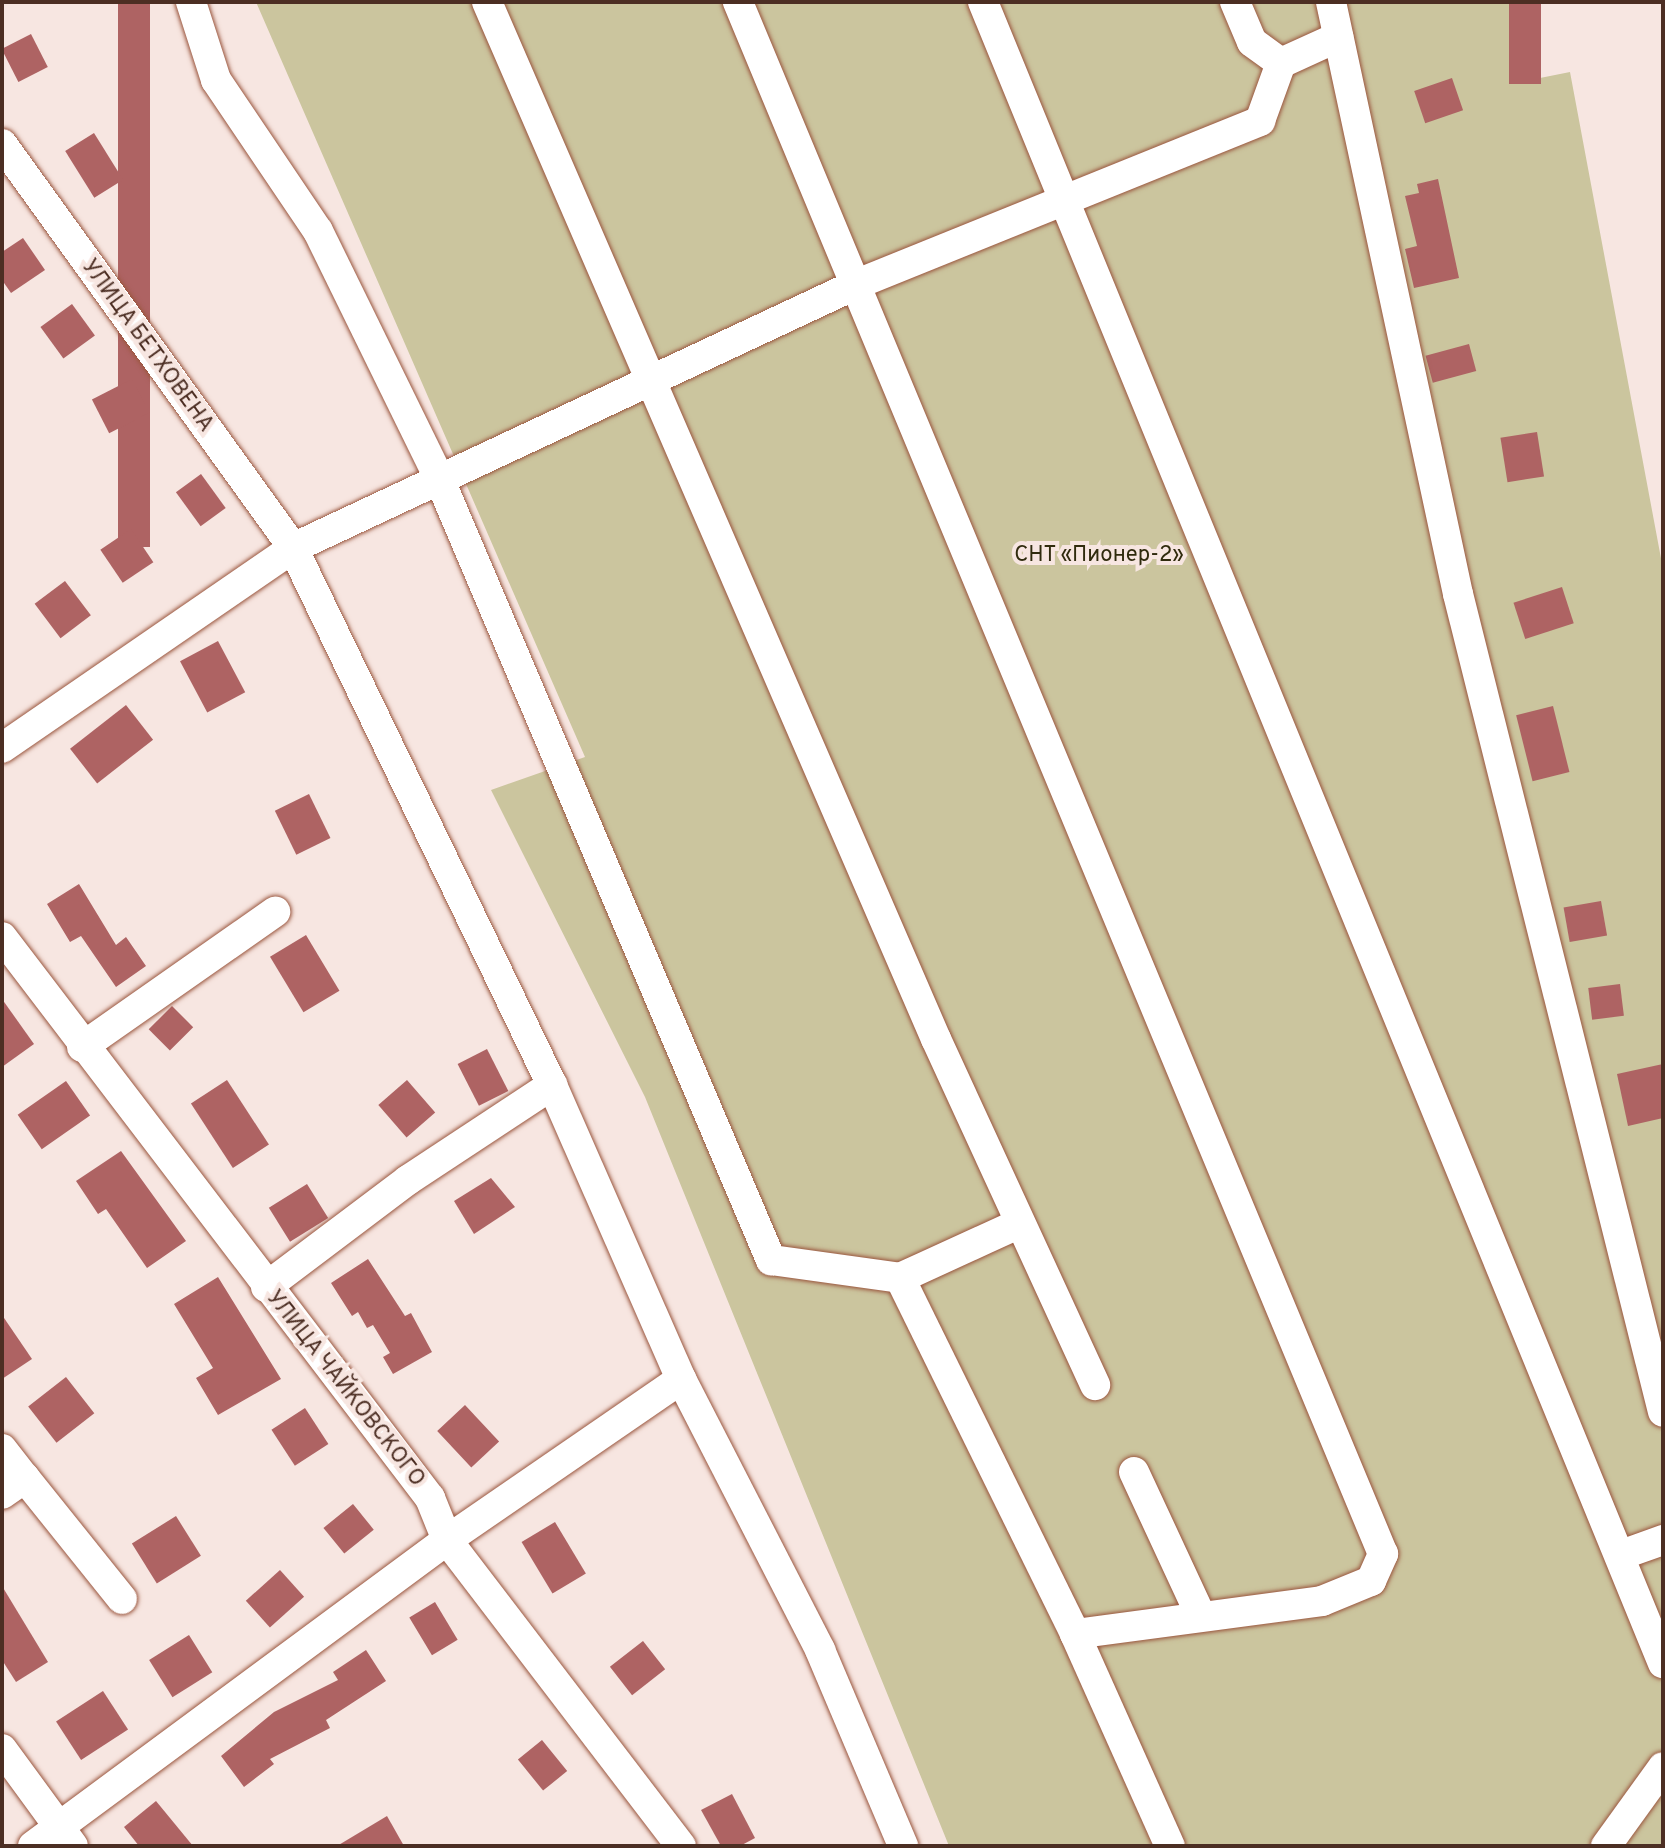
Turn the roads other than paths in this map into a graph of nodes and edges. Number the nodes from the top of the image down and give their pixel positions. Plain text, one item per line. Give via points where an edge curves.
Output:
1 (191, 2) edge
2 (487, 2) edge
3 (738, 2) edge
4 (983, 2) edge
5 (1235, 2) edge
6 (1331, 2) edge
7 (1338, 37) junction
8 (1281, 63) junction
9 (2, 144) edge
10 (1065, 197) junction
11 (857, 284) junction
12 (648, 384) junction
13 (439, 478) junction
14 (293, 548) junction
15 (2, 748) edge
16 (275, 912) dead end
17 (2, 937) edge
18 (82, 1047) junction
19 (552, 1085) junction
20 (1020, 1223) junction
21 (900, 1278) junction
22 (266, 1287) junction
23 (681, 1379) junction
24 (1095, 1385) dead end
25 (1663, 1412) edge
26 (2, 1449) edge
27 (1134, 1472) dead end
28 (13, 1486) edge
29 (447, 1540) junction
30 (1663, 1540) edge
31 (1621, 1555) junction
32 (122, 1599) dead end
33 (1200, 1614) junction
34 (1075, 1634) junction
35 (1663, 1663) edge
36 (2, 1749) edge
37 (1663, 1767) edge
38 (66, 1836) edge
39 (33, 1846) edge
40 (681, 1846) edge
41 (903, 1846) edge
42 (1170, 1846) edge
43 (1606, 1846) edge

1 - 13 street via 216,80 318,231
2 - 12 street
3 - 11 street
4 - 10 street
5 - 8 street via 1252,42
6 - 7 street
7 - 8 street
7 - 25 street via 1458,594
8 - 10 street via 1260,121
9 - 14 street, УЛИЦА БЕТХОВЕНА
10 - 11 street
10 - 31 street
11 - 12 street
11 - 33 street via 1383,1554 1371,1581 1322,1601
12 - 13 street
12 - 20 street
13 - 14 street
13 - 21 street via 771,1260
14 - 15 street
14 - 19 street, УЛИЦА БЕТХОВЕНА
16 - 18 street
17 - 18 street, УЛИЦА ЧАЙКОВСКОГО
18 - 22 street, УЛИЦА ЧАЙКОВСКОГО
19 - 22 street via 408,1180
19 - 23 street, УЛИЦА БЕТХОВЕНА
20 - 21 street
20 - 24 street
21 - 34 street
22 - 29 street, УЛИЦА ЧАЙКОВСКОГО via 430,1498
23 - 29 street
23 - 41 street, УЛИЦА БЕТХОВЕНА via 820,1650
26 - 28 street
27 - 33 street
28 - 32 street
29 - 38 street
29 - 40 street, УЛИЦА ЧАЙКОВСКОГО
30 - 31 street
31 - 35 street
33 - 34 street
34 - 42 street
36 - 38 street
37 - 43 street
38 - 39 street

